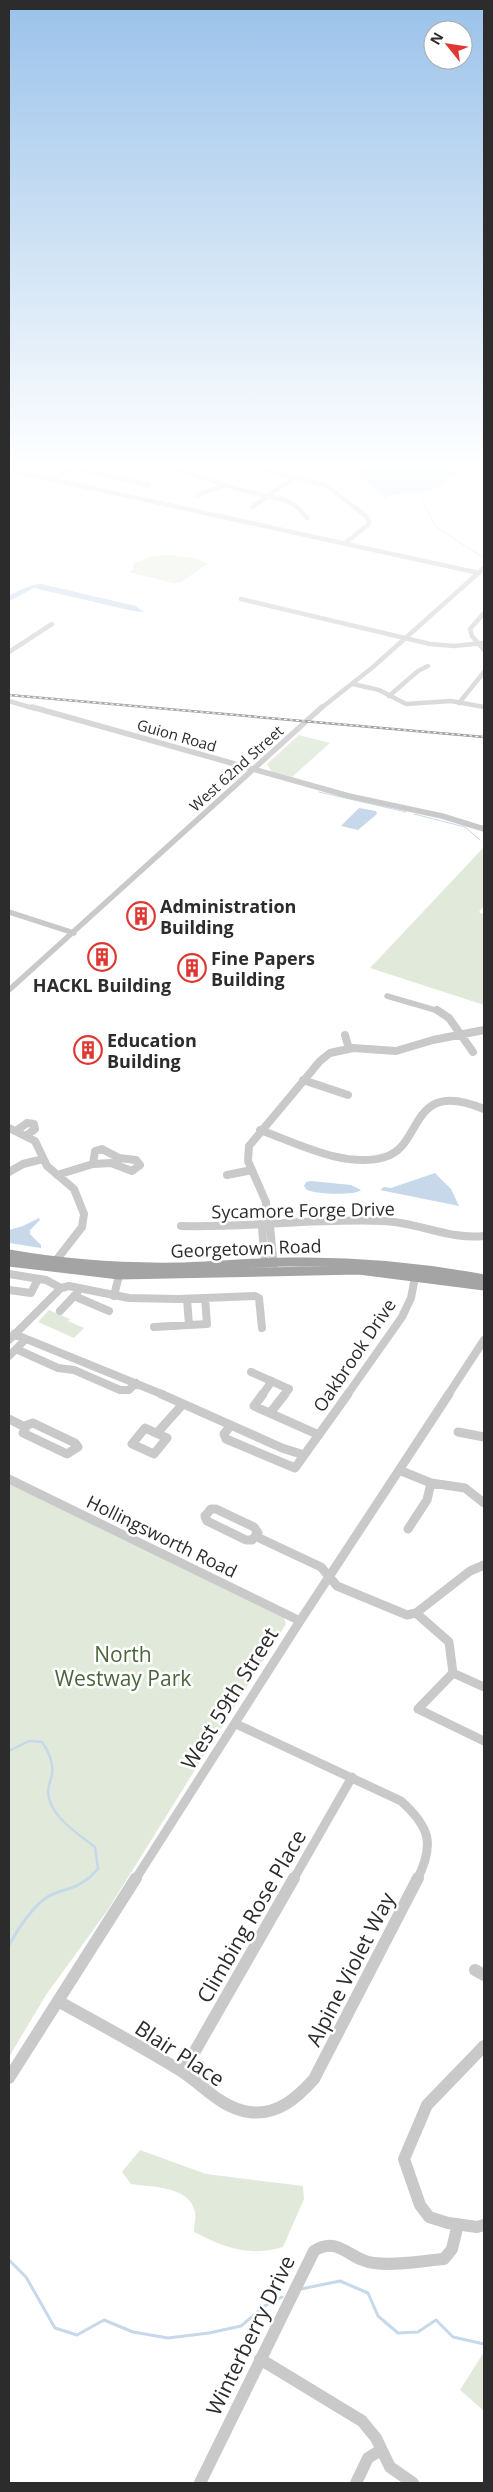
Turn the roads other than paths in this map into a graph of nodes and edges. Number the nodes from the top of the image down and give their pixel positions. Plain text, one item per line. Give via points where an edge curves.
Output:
1 (466, 584) edge
2 (241, 599) dead end
3 (484, 613) edge
4 (52, 624) dead end
5 (405, 639) junction
6 (482, 644) edge
7 (484, 650) edge
8 (9, 652) edge
9 (428, 666) dead end
10 (484, 672) edge
11 (352, 684) junction
12 (389, 696) junction
13 (9, 701) edge
14 (459, 702) junction
15 (484, 707) edge
16 (252, 770) junction
17 (484, 829) edge
18 (9, 912) edge
19 (74, 933) junction
20 (10, 988) edge
21 (387, 996) dead end
22 (484, 1030) edge
23 (461, 1034) junction
24 (345, 1035) dead end
25 (349, 1049) junction
26 (473, 1052) dead end
27 (303, 1080) junction
28 (348, 1095) dead end
29 (484, 1110) edge
30 (12, 1129) edge
31 (260, 1130) junction
32 (27, 1135) junction
33 (43, 1159) junction
34 (93, 1164) junction
35 (252, 1170) junction
36 (9, 1172) edge
37 (57, 1175) junction
38 (227, 1175) dead end
39 (181, 1226) dead end
40 (266, 1227) junction
41 (484, 1236) edge
42 (9, 1254) edge
43 (9, 1262) edge
44 (53, 1264) junction
45 (270, 1267) junction
46 (120, 1271) junction
47 (416, 1272) junction
48 (9, 1274) edge
49 (38, 1279) junction
50 (484, 1279) edge
51 (484, 1286) edge
52 (61, 1288) junction
53 (82, 1288) junction
54 (9, 1290) edge
55 (74, 1296) junction
56 (114, 1296) junction
57 (205, 1298) junction
58 (187, 1299) junction
59 (60, 1311) dead end
60 (109, 1311) dead end
61 (189, 1325) junction
62 (154, 1327) dead end
63 (262, 1328) dead end
64 (12, 1337) edge
65 (26, 1339) junction
66 (484, 1340) edge
67 (16, 1349) junction
68 (481, 1353) edge
69 (9, 1356) edge
70 (252, 1372) dead end
71 (272, 1381) junction
72 (136, 1383) junction
73 (182, 1404) junction
74 (270, 1413) junction
75 (9, 1419) edge
76 (231, 1426) junction
77 (25, 1427) junction
78 (157, 1432) dead end
79 (458, 1432) dead end
80 (319, 1435) junction
81 (484, 1437) edge
82 (304, 1455) junction
83 (399, 1470) junction
84 (9, 1479) edge
85 (431, 1483) junction
86 (484, 1503) edge
87 (408, 1529) dead end
88 (255, 1536) junction
89 (484, 1565) edge
90 (329, 1576) junction
91 (416, 1614) junction
92 (300, 1621) junction
93 (453, 1673) junction
94 (484, 1686) edge
95 (236, 1724) junction
96 (484, 1741) edge
97 (352, 1778) junction
98 (58, 2001) junction
99 (484, 2046) edge
100 (183, 2072) junction
101 (9, 2078) edge
102 (288, 2106) joint
103 (458, 2224) junction
104 (484, 2225) edge
105 (260, 2359) junction
106 (381, 2450) junction
107 (200, 2483) edge
108 (356, 2483) edge
109 (413, 2483) edge

1 - 5 street, West 62nd Street
2 - 5 street
3 - 6 street via 470,629 472,636
4 - 8 street
5 - 6 street via 446,646
5 - 11 street, West 62nd Street
6 - 7 street
9 - 12 street
10 - 14 street
11 - 12 street via 379,690
11 - 16 street, West 62nd Street
12 - 14 street via 406,704
13 - 16 street, Guion Road
14 - 15 street
16 - 17 street, Guion Road
16 - 19 street, West 62nd Street
18 - 19 street
19 - 20 street, West 62nd Street
21 - 23 street via 439,1010
22 - 23 street
23 - 25 street via 396,1051
23 - 26 street
24 - 25 street
25 - 27 street via 326,1056
27 - 28 street
27 - 31 street
29 - 31 street via 460,1102 434,1105 420,1114 403,1148 376,1160 337,1155
30 - 32 street
30 - 32 street via 27,1123 34,1124 35,1128
31 - 35 street via 247,1150
32 - 33 street via 37,1144
33 - 36 street
33 - 37 street
34 - 34 street via 95,1152 102,1149 119,1158 136,1160 140,1165 132,1171 112,1163
34 - 37 street
35 - 38 street
35 - 40 street via 265,1198
37 - 44 street via 74,1189 84,1218 78,1234
39 - 40 street, Sycamore Forge Drive
40 - 41 street, Sycamore Forge Drive via 383,1221 412,1224 458,1237
40 - 45 street
42 - 44 main road, Georgetown Road
43 - 44 main road, Georgetown Road
44 - 46 main road, Georgetown Road
45 - 46 main road, Georgetown Road
45 - 47 main road, Georgetown Road
46 - 56 street
47 - 50 main road, Georgetown Road
47 - 51 main road, Georgetown Road
47 - 80 street, Oakbrook Drive via 405,1313
48 - 49 street
49 - 52 street
49 - 54 street via 30,1293
52 - 53 street
52 - 64 street
53 - 55 street
53 - 56 street
55 - 59 street
55 - 60 street
56 - 58 street
57 - 58 street
57 - 61 street via 208,1323
57 - 63 street via 258,1297
58 - 61 street
61 - 62 street
64 - 65 street
65 - 67 street
65 - 72 street
66 - 68 street, West 59th Street
67 - 69 street
67 - 72 street via 120,1390 129,1390
68 - 83 street, West 59th Street
70 - 71 street
71 - 74 street via 254,1404
71 - 74 street via 289,1389
72 - 73 street
73 - 76 street
73 - 78 street
74 - 80 street
75 - 77 street
76 - 82 street
76 - 82 street via 224,1434 225,1438 292,1469
77 - 77 street via 22,1430 24,1434 66,1454 78,1447 76,1443 34,1423
79 - 81 street
80 - 82 street, Oakbrook Drive
83 - 85 street
83 - 90 street, West 59th Street
84 - 92 street, Hollingsworth Road
85 - 86 street via 461,1486
85 - 87 street via 427,1500
88 - 88 street via 252,1540 245,1540 207,1521 205,1516 211,1509 216,1509 254,1527 258,1531
88 - 90 street via 320,1567
89 - 91 street via 470,1571
90 - 91 street via 335,1585 348,1591 404,1615
90 - 92 street, West 59th Street
91 - 93 street via 449,1642
92 - 95 street, West 59th Street
93 - 94 street
93 - 96 street via 418,1710
95 - 97 street
95 - 98 street, West 59th Street
97 - 100 street, Climbing Rose Place
97 - 102 street, Alpine Violet Way via 401,1801 420,1819 429,1840 424,1866 314,2079
98 - 100 street, Blair Place
98 - 101 street, West 59th Street
99 - 103 street via 427,2105 404,2156 423,2210 434,2220
100 - 102 street, Blair Place via 231,2107 249,2112 270,2112
103 - 104 street
103 - 105 street, Winterberry Drive via 452,2249 444,2259 369,2263 337,2245 318,2248 312,2254
105 - 106 street via 360,2419 371,2430
105 - 107 street, Winterberry Drive
106 - 108 street via 368,2458
106 - 109 street via 390,2467

